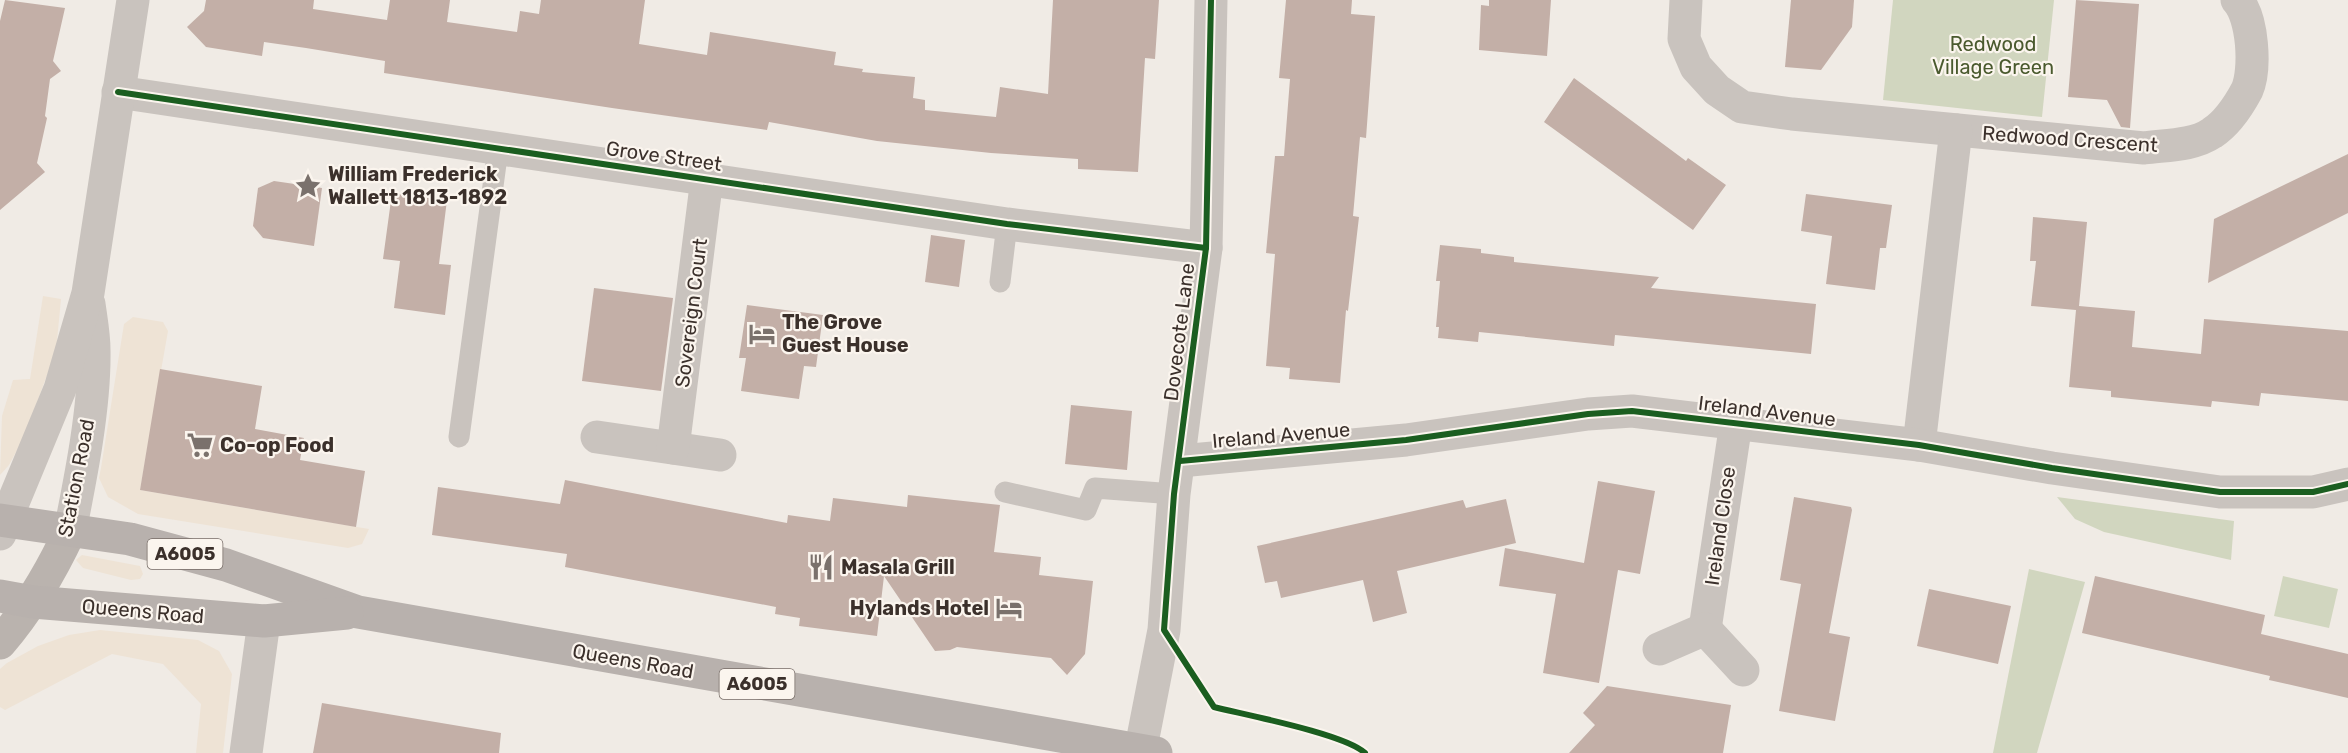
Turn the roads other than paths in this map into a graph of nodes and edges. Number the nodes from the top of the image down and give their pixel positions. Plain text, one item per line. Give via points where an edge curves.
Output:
1 (133, 0) edge
2 (1211, 0) edge
3 (1686, 0) edge
4 (2237, 0) edge
5 (118, 92) junction
6 (1956, 130) junction
7 (498, 149) junction
8 (707, 178) junction
9 (1007, 224) junction
10 (1206, 248) junction
11 (1000, 282) dead end
12 (88, 293) junction
13 (1736, 423) junction
14 (459, 436) dead end
15 (597, 437) dead end
16 (1919, 446) junction
17 (673, 448) junction
18 (720, 455) dead end
19 (1180, 461) junction
20 (2348, 484) edge
21 (1005, 492) dead end
22 (1174, 494) junction
23 (2, 525) edge
24 (70, 531) junction
25 (0, 596) edge
26 (33, 602) junction
27 (358, 612) junction
28 (264, 621) junction
29 (1705, 629) junction
30 (0, 643) edge
31 (1659, 650) dead end
32 (1743, 670) dead end
33 (1146, 752) edge
34 (246, 753) edge

1 - 5 street, Station Road
2 - 10 street, Dovecote Lane
3 - 6 street, Redwood Crescent via 1684,39 1696,67 1717,90 1742,107
4 - 6 street, Redwood Crescent via 2252,42 2248,87 2236,108 2211,134 2187,143 2144,148
5 - 7 street, Grove Street
5 - 12 street, Station Road
6 - 16 street, Redwood Crescent
7 - 8 street, Grove Street
7 - 14 lane
8 - 9 street, Grove Street
8 - 17 street, Sovereign Court
9 - 10 street, Grove Street
9 - 11 lane
10 - 19 street, Dovecote Lane
12 - 23 street, Station Road via 60,389
12 - 24 street, Station Road via 93,381
13 - 16 street, Ireland Avenue
13 - 19 street, Ireland Avenue via 1610,412 1406,440
13 - 29 street, Ireland Close
15 - 17 street
16 - 20 street, Ireland Avenue via 2220,492 2313,492
17 - 18 street
19 - 22 street, Dovecote Lane
21 - 22 lane via 1086,510 1095,488
22 - 33 street, Dovecote Lane via 1164,630
23 - 24 main road, Queens Road / A6005
24 - 26 main road, Station Road
24 - 27 main road, Queens Road / A6005 via 130,539 226,565
25 - 26 main road, Queens Road / A6005
26 - 28 main road, Queens Road / A6005
26 - 30 main road, Station Road
27 - 28 main road, Queens Road / A6005
27 - 33 main road, Queens Road / A6005
28 - 34 street
29 - 31 street
29 - 32 street

